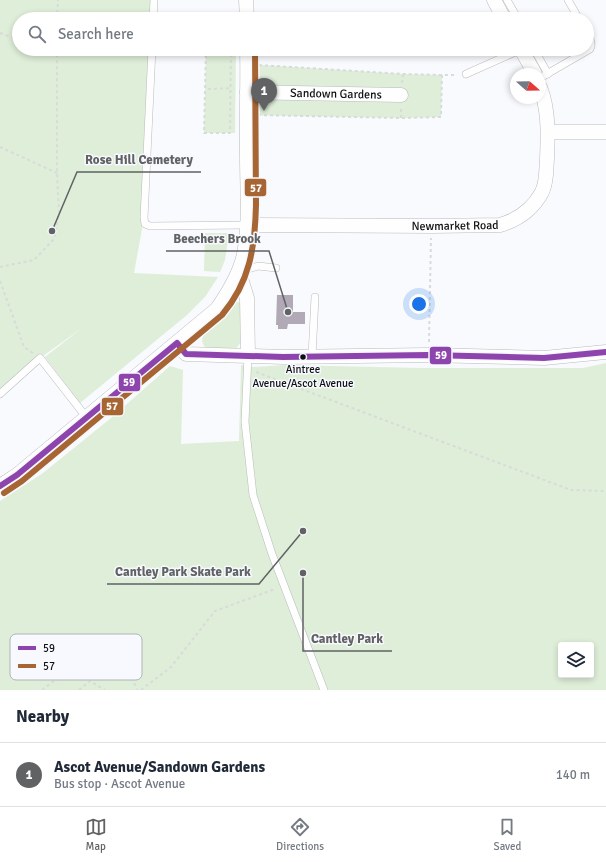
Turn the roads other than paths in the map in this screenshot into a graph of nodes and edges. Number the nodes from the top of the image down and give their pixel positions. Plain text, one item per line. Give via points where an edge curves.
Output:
1 (154, 0) edge
2 (246, 0) edge
3 (494, 0) edge
4 (507, 0) edge
5 (568, 0) edge
6 (154, 12) edge
7 (246, 12) edge
8 (500, 12) edge
9 (514, 12) edge
10 (574, 12) edge
11 (152, 56) edge
12 (247, 56) edge
13 (506, 56) edge
14 (527, 56) edge
15 (536, 56) edge
16 (576, 56) edge
17 (536, 68) edge
18 (539, 68) edge
19 (546, 71) edge
20 (466, 74) road end
21 (247, 90) junction
22 (401, 95) dead end
23 (545, 104) edge
24 (548, 132) junction
25 (606, 132) edge
26 (247, 225) junction
27 (276, 268) dead end
28 (238, 272) junction
29 (314, 297) dead end
30 (177, 343) junction
31 (606, 352) edge
32 (312, 356) junction
33 (247, 362) junction
34 (0, 394) edge
35 (87, 418) junction
36 (0, 486) edge
37 (324, 690) edge

1 - 6 lane
2 - 7 street
3 - 8 street
4 - 9 lane
5 - 10 lane
11 - 26 lane via 145,224
12 - 21 street
13 - 20 lane
14 - 17 street
15 - 18 lane
16 - 19 lane
21 - 22 street, Sandown Gardens
21 - 26 street
23 - 24 street, Newmarket Road
24 - 25 street
24 - 26 street, Newmarket Road via 546,182 542,192 536,202 510,222 500,225 432,226
26 - 28 street via 244,255
27 - 28 lane via 258,266
28 - 30 street via 217,309
28 - 33 street via 247,298
29 - 32 lane
30 - 33 street via 186,354
30 - 35 street
31 - 32 street via 544,358
32 - 33 street
33 - 37 lane via 245,422 253,495 272,554
34 - 35 lane via 40,358
35 - 36 street

